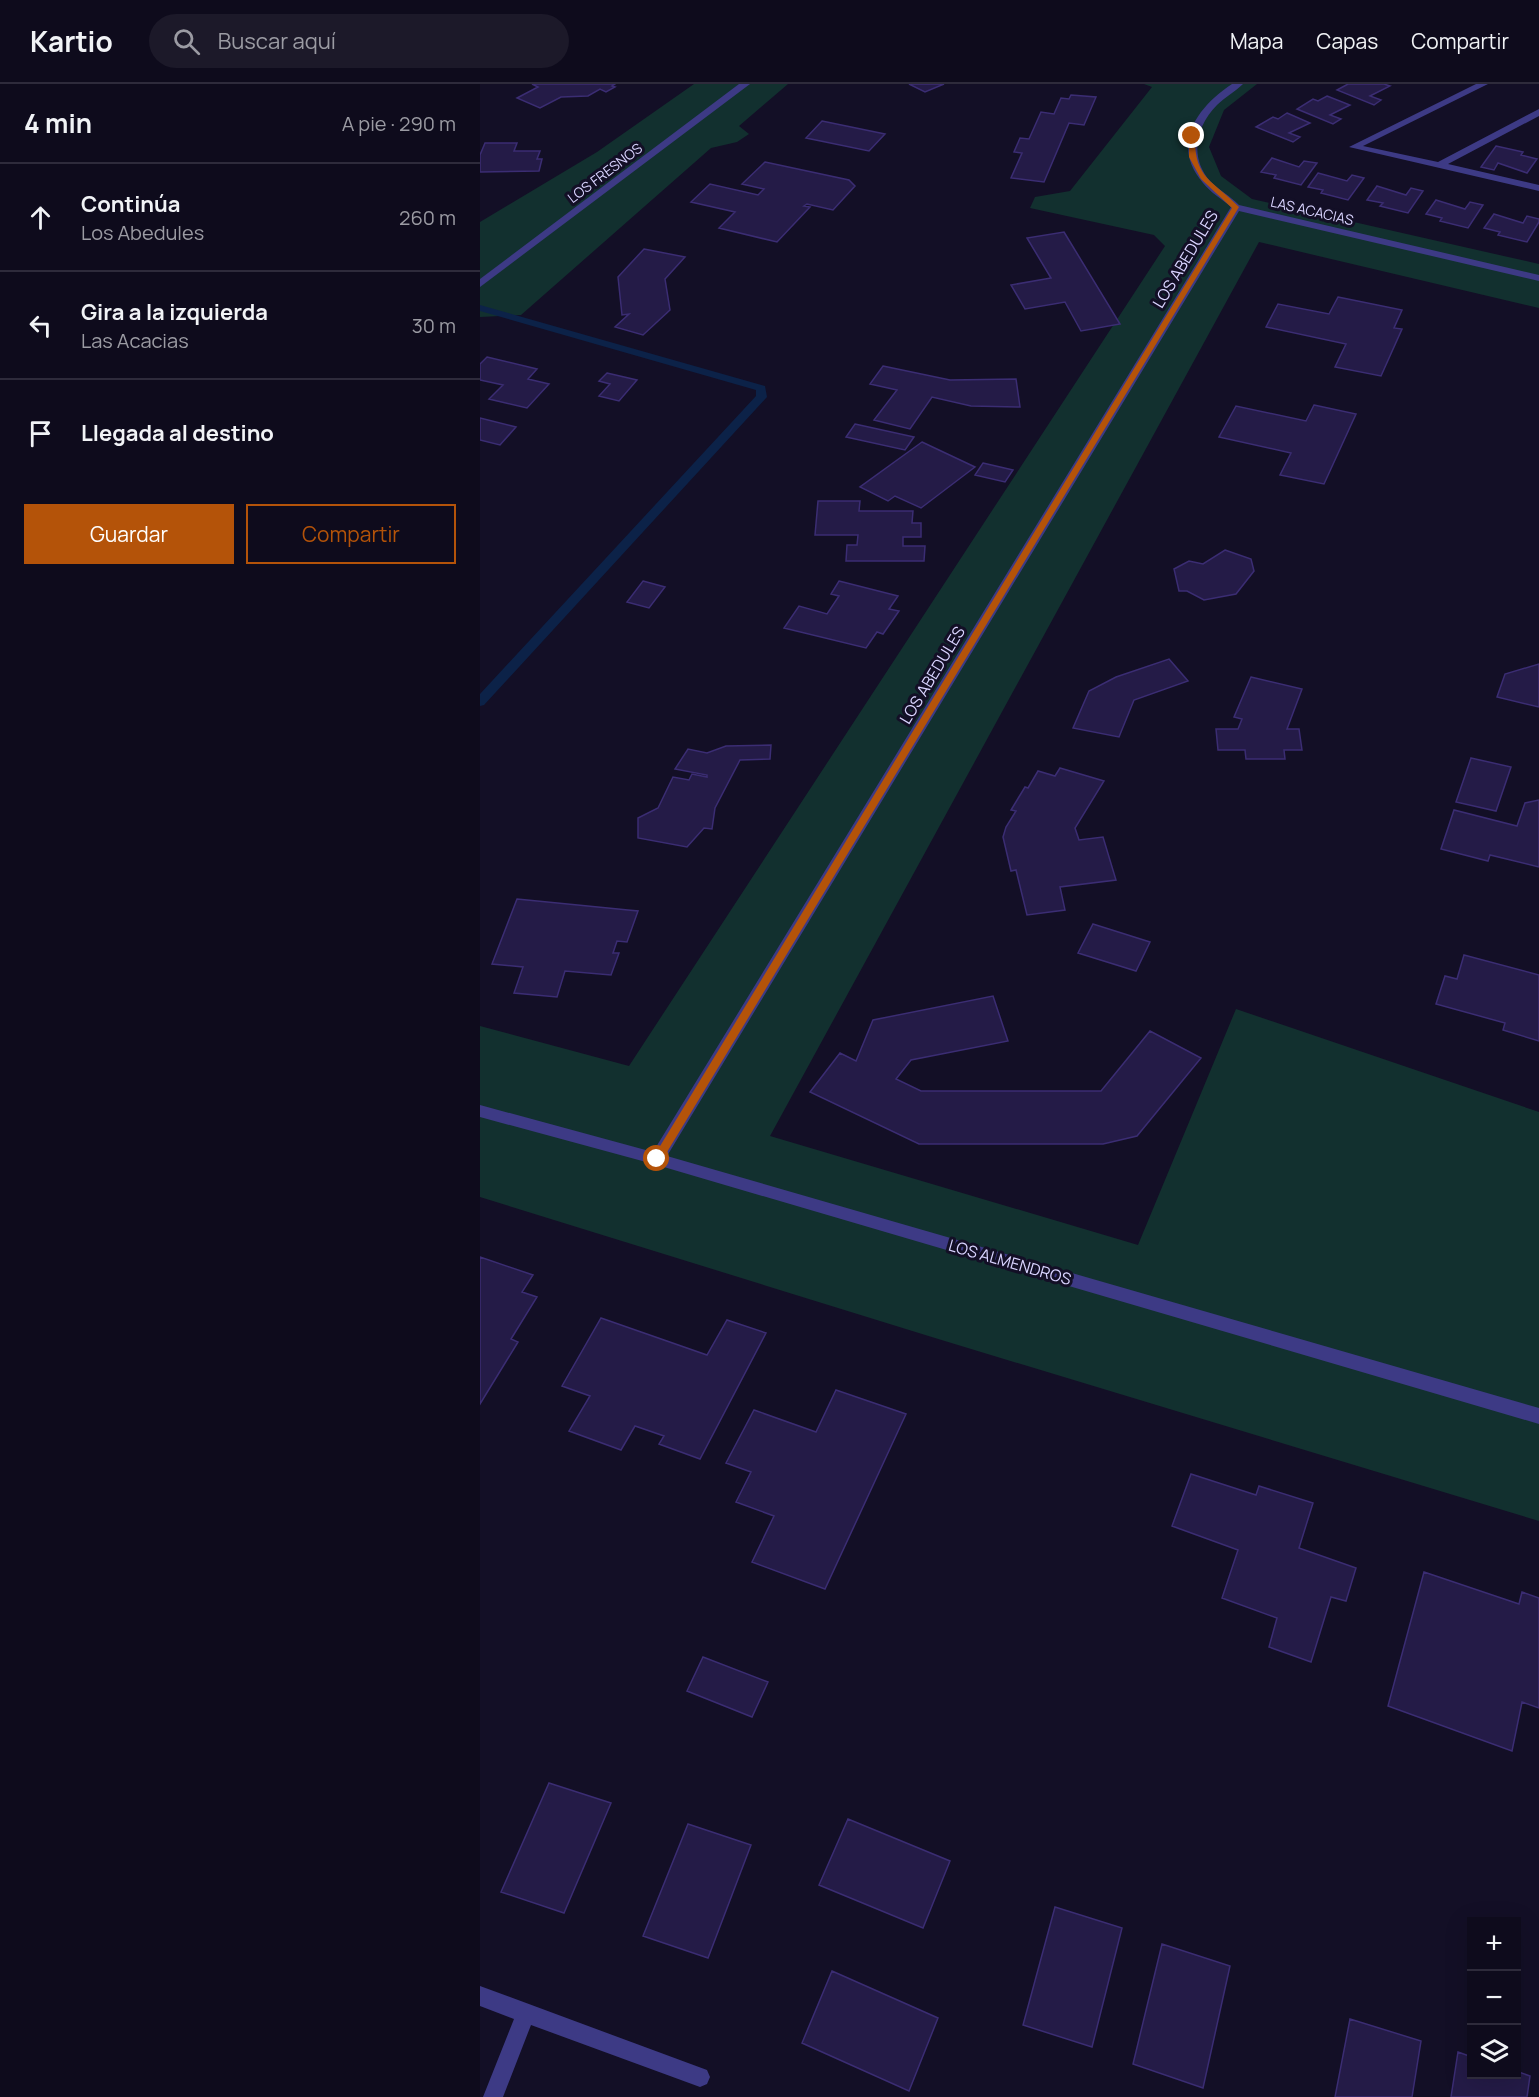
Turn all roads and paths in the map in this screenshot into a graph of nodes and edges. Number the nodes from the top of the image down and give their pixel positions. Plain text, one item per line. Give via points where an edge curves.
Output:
1 (746, 84) edge
2 (1238, 84) edge
3 (1483, 84) edge
4 (1539, 112) edge
5 (1439, 165) junction
6 (1539, 188) edge
7 (1236, 207) junction
8 (1539, 278) edge
9 (480, 284) edge
10 (480, 1111) edge
11 (657, 1159) junction
12 (1539, 1416) edge
13 (480, 1996) edge
14 (526, 2013) junction
15 (700, 2077) dead end
16 (493, 2097) edge

1 - 9 street, LOS FRESNOS
2 - 7 street, LAS ACACIAS via 1204,111 1192,136 1192,157 1204,179
3 - 5 street via 1354,147
4 - 5 street
5 - 6 street
7 - 8 street, LAS ACACIAS
7 - 11 street, LOS ABEDULES
10 - 11 street, LOS ALMENDROS
11 - 12 street, LOS ALMENDROS
13 - 14 street
14 - 15 street
14 - 16 street

